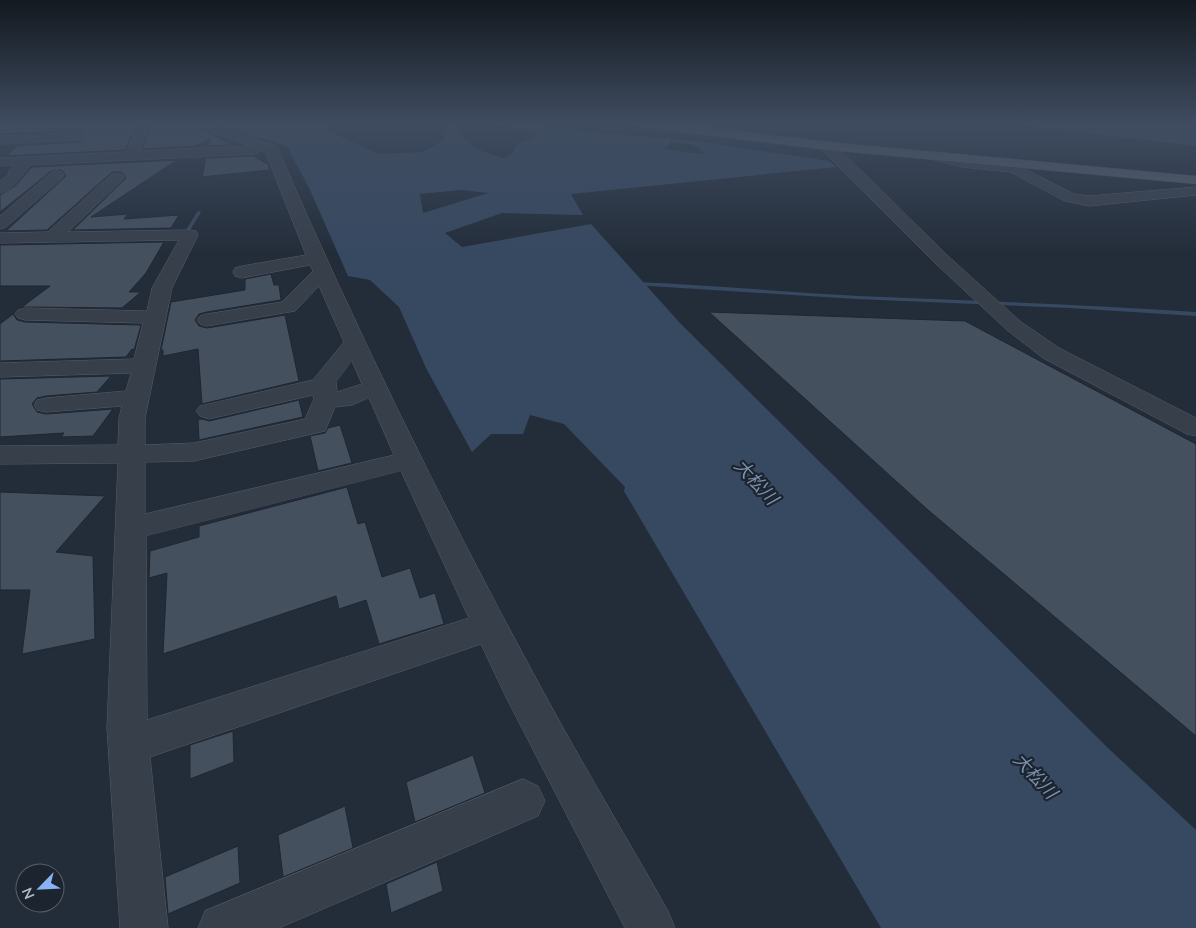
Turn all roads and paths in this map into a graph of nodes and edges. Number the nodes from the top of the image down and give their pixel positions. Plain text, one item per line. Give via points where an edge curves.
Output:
1 (21, 166) edge
2 (278, 166) edge
3 (847, 166) edge
4 (995, 166) edge
5 (1046, 166) edge
6 (57, 175) dead end
7 (1146, 176) junction
8 (118, 177) dead end
9 (1196, 180) edge
10 (1196, 185) edge
11 (0, 188) edge
12 (1196, 191) edge
13 (0, 224) edge
14 (0, 238) edge
15 (52, 238) junction
16 (319, 265) junction
17 (242, 272) dead end
18 (25, 314) dead end
19 (156, 317) junction
20 (206, 320) dead end
21 (355, 343) junction
22 (144, 366) junction
23 (0, 370) edge
24 (376, 387) junction
25 (325, 392) junction
26 (137, 398) junction
27 (46, 405) dead end
28 (210, 410) dead end
29 (1196, 428) edge
30 (132, 454) junction
31 (0, 455) edge
32 (410, 460) junction
33 (130, 530) junction
34 (490, 626) junction
35 (128, 745) junction
36 (523, 800) dead end
37 (144, 928) edge
38 (222, 928) edge
39 (651, 928) edge

1 - 11 street
2 - 16 street
3 - 29 street via 1014,326 1051,353
4 - 12 street via 1012,168 1080,200
5 - 7 main road
6 - 13 street
7 - 9 main road
7 - 10 street
8 - 15 street
14 - 15 street
15 - 19 street via 190,235 162,288
16 - 17 street
16 - 20 street via 288,307
16 - 21 street
18 - 19 street
19 - 22 street
21 - 24 street
21 - 25 street via 324,381
22 - 23 street
22 - 26 street
24 - 25 street via 343,400
24 - 32 street
25 - 28 street
25 - 30 street via 316,425 194,452
26 - 27 street
26 - 30 street via 132,418
30 - 31 street
30 - 33 street
32 - 33 street
32 - 34 street
33 - 35 street
34 - 35 street
34 - 39 street
35 - 37 street
36 - 38 street

